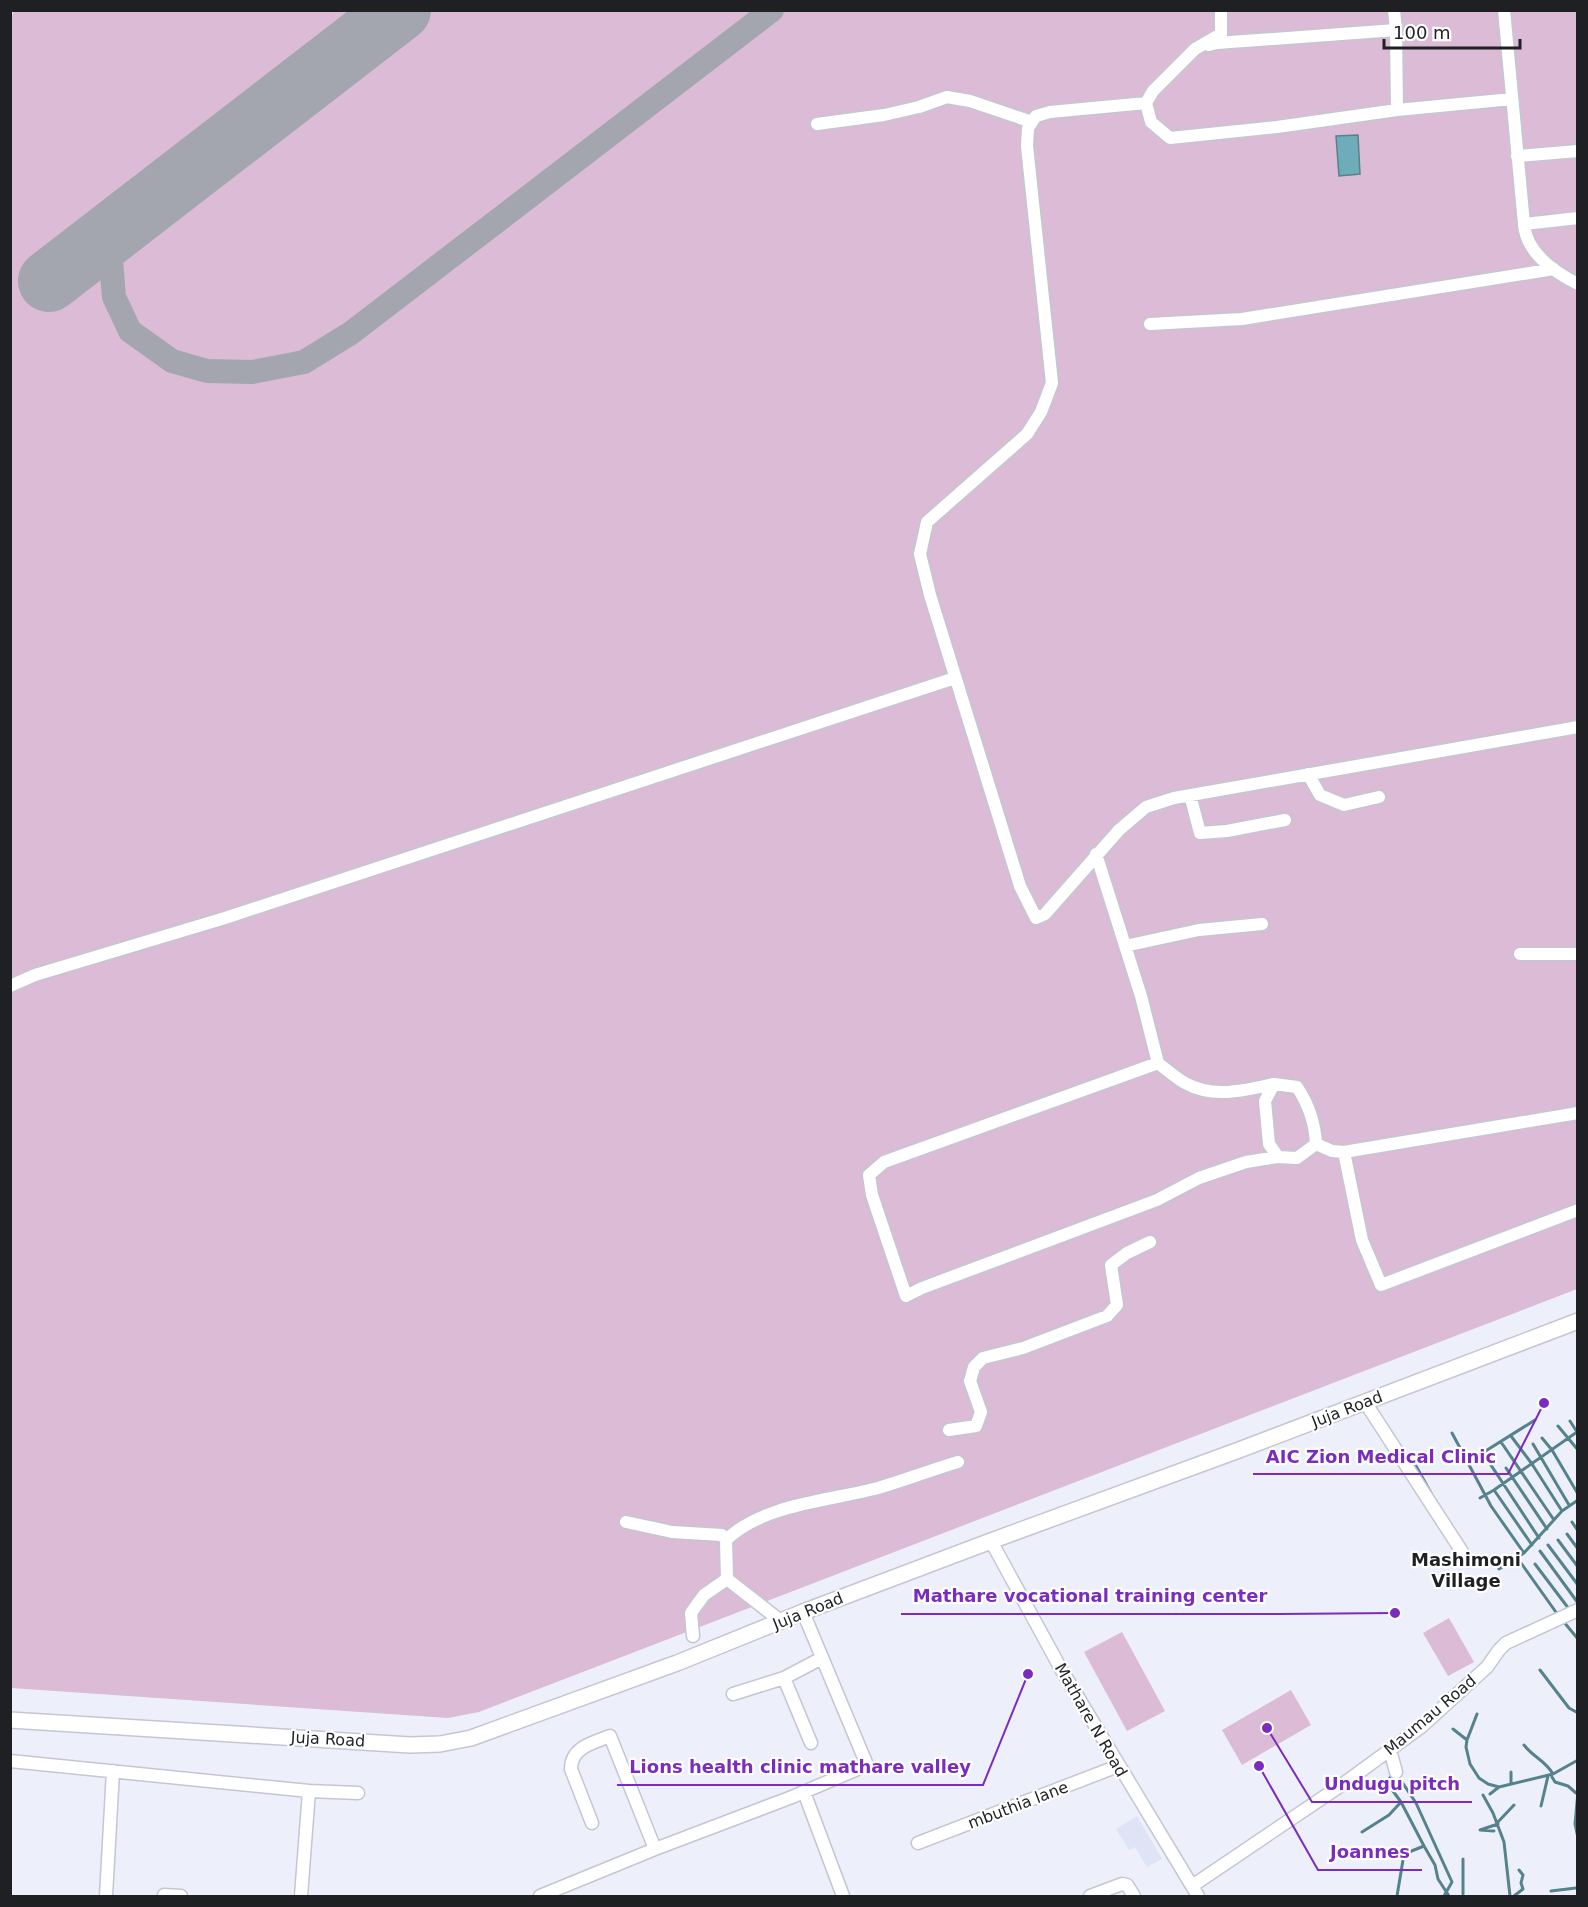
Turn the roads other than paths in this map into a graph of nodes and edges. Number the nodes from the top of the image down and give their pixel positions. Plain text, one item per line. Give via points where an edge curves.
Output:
1 (1221, 10) edge
2 (1394, 10) edge
3 (1504, 10) edge
4 (1396, 30) junction
5 (1195, 49) junction
6 (1512, 99) junction
7 (1146, 103) junction
8 (1397, 110) junction
9 (1032, 122) junction
10 (817, 124) dead end
11 (1578, 151) edge
12 (1517, 156) junction
13 (1578, 218) edge
14 (1524, 224) junction
15 (1554, 269) junction
16 (1578, 284) edge
17 (1150, 324) dead end
18 (955, 678) junction
19 (1578, 727) edge
20 (1308, 774) junction
21 (1190, 795) junction
22 (1379, 797) dead end
23 (1285, 820) dead end
24 (1096, 854) junction
25 (1262, 924) dead end
26 (1125, 946) junction
27 (1520, 954) dead end
28 (1578, 954) edge
29 (10, 986) edge
30 (1158, 1063) junction
31 (1274, 1084) junction
32 (1578, 1113) edge
33 (1316, 1143) junction
34 (1344, 1152) junction
35 (1278, 1157) junction
36 (1578, 1210) edge
37 (1150, 1242) dead end
38 (1578, 1321) edge
39 (1365, 1402) junction
40 (949, 1430) dead end
41 (958, 1462) dead end
42 (626, 1522) dead end
43 (726, 1540) junction
44 (991, 1541) junction
45 (1468, 1561) dead end
46 (727, 1579) junction
47 (1578, 1610) edge
48 (803, 1612) junction
49 (782, 1622) junction
50 (693, 1636) dead end
51 (822, 1659) junction
52 (784, 1678) junction
53 (733, 1694) dead end
54 (10, 1720) edge
55 (811, 1743) dead end
56 (1390, 1750) junction
57 (10, 1761) edge
58 (1118, 1766) junction
59 (113, 1771) junction
60 (1396, 1772) dead end
61 (309, 1791) junction
62 (358, 1792) dead end
63 (804, 1792) junction
64 (592, 1822) dead end
65 (918, 1843) dead end
66 (655, 1849) junction
67 (1131, 1891) edge
68 (1195, 1891) edge
69 (164, 1895) edge
70 (106, 1896) edge
71 (181, 1896) edge
72 (302, 1896) edge
73 (540, 1896) edge
74 (843, 1896) edge
75 (1090, 1896) edge

1 - 5 street via 1221,34
2 - 4 street
3 - 6 street
4 - 5 street via 1217,43
4 - 8 street
5 - 7 street
6 - 8 street
6 - 12 street
7 - 8 street via 1150,122 1170,138
7 - 9 street via 1050,112 1036,116
9 - 10 street via 947,97 884,115
9 - 18 street via 1027,146 1052,383 1027,434 927,522 920,554
11 - 12 street
12 - 14 street
13 - 14 street
14 - 15 street via 1530,243
15 - 16 street
15 - 17 street via 1242,319
18 - 24 street via 1020,886 1036,918 1060,899
18 - 29 street
19 - 20 street
20 - 21 street
20 - 22 street via 1320,795 1344,805
21 - 23 street via 1200,833
21 - 24 street via 1146,807
24 - 26 street
25 - 26 street via 1199,930
26 - 30 street
27 - 28 street
30 - 31 street via 1185,1083 1209,1091 1232,1093
30 - 35 street via 884,1162 869,1174 872,1195 906,1296 1157,1200 1199,1178 1246,1162
31 - 33 street via 1297,1087 1308,1103
31 - 35 street via 1265,1101 1269,1144
32 - 34 street
33 - 34 street
33 - 35 street via 1297,1158
34 - 36 street via 1362,1240 1381,1285
37 - 40 street via 1111,1265 1117,1305 1107,1316 1023,1348 983,1358 974,1367 970,1381 981,1412 976,1426
38 - 39 main road, Juja Road
39 - 44 main road, Juja Road
39 - 45 street
41 - 43 street via 877,1488 764,1516
42 - 43 street via 672,1532 722,1535
43 - 46 street
44 - 48 main road, Juja Road
44 - 58 street, Mathare N Road
46 - 49 street
46 - 50 street via 704,1595 691,1613
47 - 56 street, Maumau Road via 1506,1643 1487,1667
48 - 49 main road, Juja Road
48 - 51 street
49 - 54 main road, Juja Road via 486,1734 440,1744
51 - 52 street
51 - 63 street via 867,1765
52 - 53 street
52 - 55 street
56 - 60 street
56 - 68 street, Maumau Road
57 - 59 street
58 - 65 street, mbuthia lane
58 - 68 street, Mathare N Road
59 - 61 street
59 - 70 street
61 - 62 street
61 - 72 street
63 - 66 street
63 - 74 street
64 - 66 street via 571,1760 579,1749 610,1736
66 - 73 street
67 - 75 street via 1122,1884
69 - 71 street

